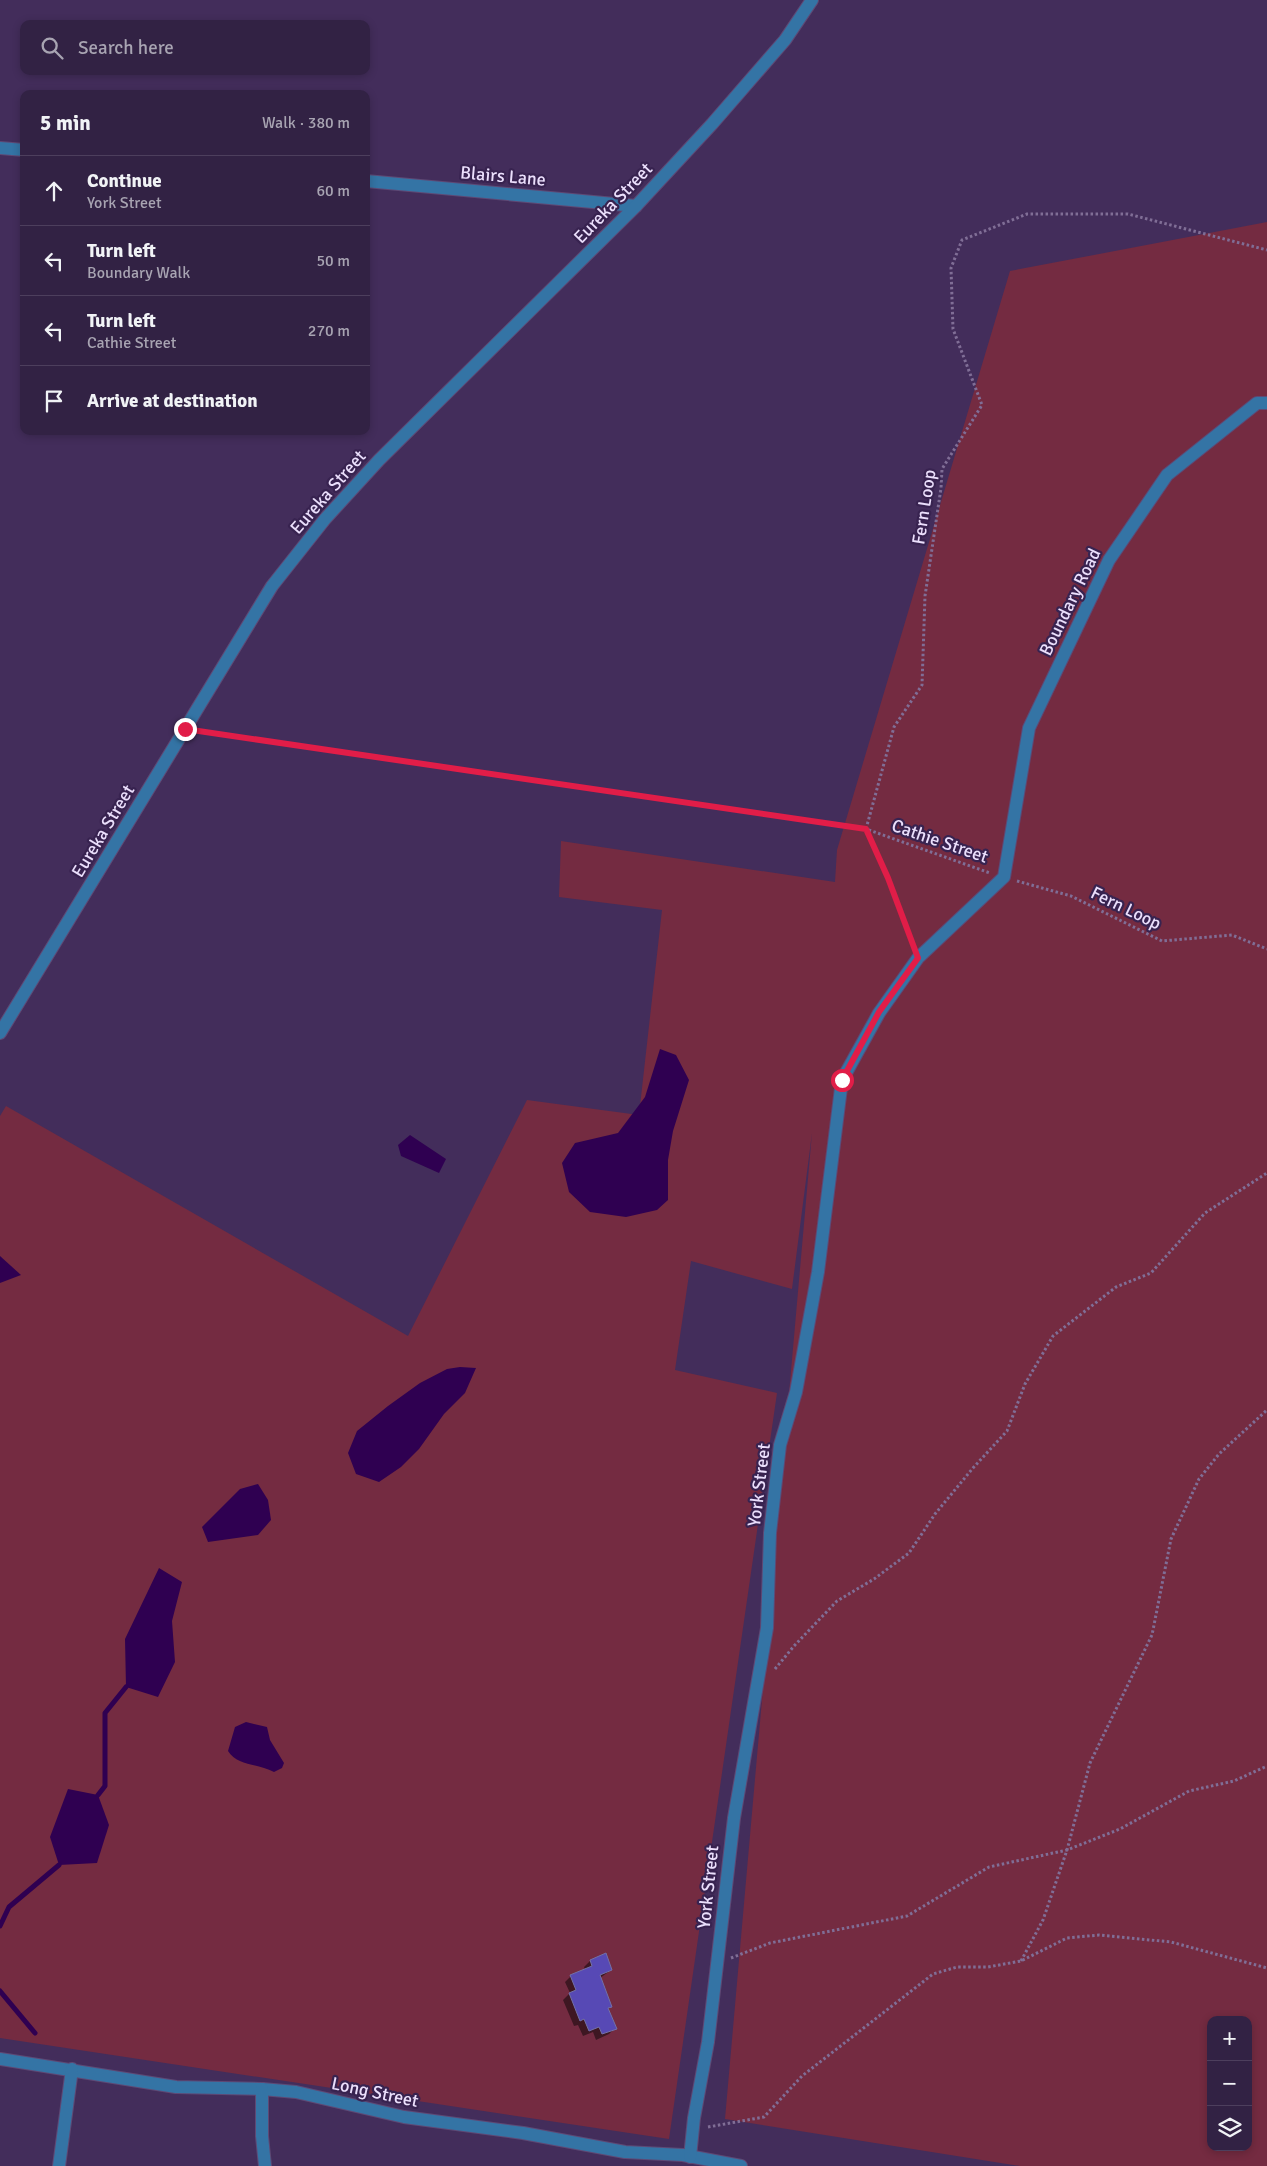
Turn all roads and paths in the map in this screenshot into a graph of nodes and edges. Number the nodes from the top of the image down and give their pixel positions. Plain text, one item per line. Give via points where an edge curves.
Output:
1 (812, 0) edge
2 (0, 148) edge
3 (20, 150) edge
4 (370, 182) edge
5 (636, 206) junction
6 (1267, 250) edge
7 (1267, 403) edge
8 (185, 729) junction
9 (866, 829) junction
10 (1004, 877) junction
11 (1267, 949) edge
12 (918, 958) junction
13 (0, 1033) edge
14 (1267, 1173) edge
15 (1267, 1410) edge
16 (772, 1673) dead end
17 (1267, 1766) edge
18 (1067, 1850) junction
19 (1021, 1961) junction
20 (717, 1964) junction
21 (1267, 1968) edge
22 (0, 2059) edge
23 (72, 2069) junction
24 (262, 2089) junction
25 (692, 2130) junction
26 (690, 2157) junction
27 (711, 2164) edge
28 (59, 2166) edge
29 (264, 2166) edge
30 (741, 2166) edge

1 - 5 street, Eureka Street via 785,40
2 - 3 street
4 - 5 street, Blairs Lane
5 - 8 street, Eureka Street via 379,460 325,519 272,586
6 - 9 path, Fern Loop via 1128,214 1028,214 962,240 951,268 953,329 982,405 942,469 925,596 922,685 894,727
7 - 10 street, Boundary Road via 1257,403 1167,474 1109,560 1029,728
8 - 9 path, Cathie Street
8 - 13 street, Eureka Street
9 - 10 path, Cathie Street
9 - 12 path
10 - 11 path, Fern Loop via 1072,896 1162,941 1232,935
10 - 12 street, York Street
12 - 20 street, York Street via 879,1012 842,1080 818,1272 796,1392 780,1445 770,1533 766,1628 734,1818
14 - 16 path via 1205,1213 1151,1273 1116,1287 1054,1336 1025,1384 1007,1431 935,1514 909,1553 837,1602
15 - 18 path via 1219,1454 1199,1479 1171,1539 1152,1635 1090,1763
17 - 18 path via 1234,1781 1189,1791 1120,1830
18 - 19 path via 1043,1920
18 - 20 path via 990,1867 907,1916 770,1943
19 - 21 path via 1067,1938 1099,1935 1171,1942
19 - 25 path via 988,1967 956,1966 933,1974 802,2076 764,2116
20 - 25 street, York Street via 708,2042
22 - 23 street, Long Street
23 - 24 street, Long Street via 176,2087
23 - 28 street
24 - 26 street, Long Street via 301,2094 404,2117 625,2152
24 - 29 street
25 - 26 street, York Street
26 - 27 street, Long Street
27 - 30 street, Long Street

